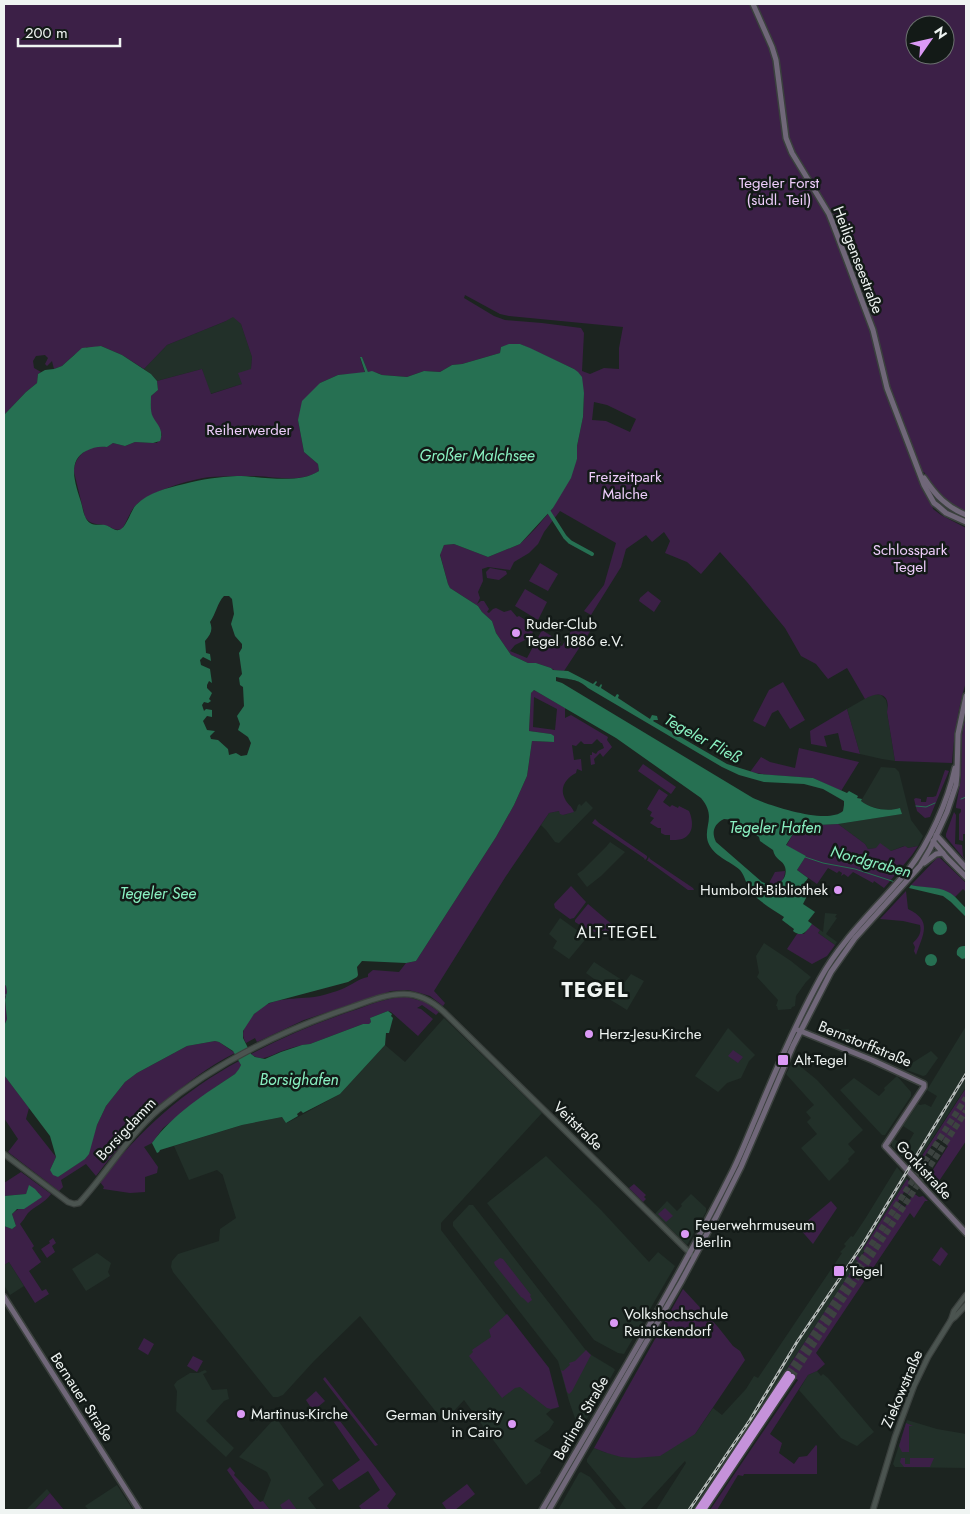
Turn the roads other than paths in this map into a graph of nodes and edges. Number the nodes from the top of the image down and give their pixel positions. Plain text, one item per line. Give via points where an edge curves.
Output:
1 (753, 4) edge
2 (920, 472) junction
3 (966, 515) edge
4 (966, 522) edge
5 (966, 696) edge
6 (958, 743) junction
7 (932, 831) junction
8 (937, 836) junction
9 (929, 837) junction
10 (934, 842) junction
11 (943, 853) junction
12 (920, 866) junction
13 (966, 868) edge
14 (966, 877) edge
15 (903, 880) junction
16 (826, 976) junction
17 (798, 1030) junction
18 (257, 1046) joint
19 (885, 1146) joint
20 (4, 1154) edge
21 (739, 1165) junction
22 (966, 1233) edge
23 (689, 1253) junction
24 (694, 1257) junction
25 (678, 1280) junction
26 (966, 1294) edge
27 (4, 1297) edge
28 (966, 1305) edge
29 (951, 1320) junction
30 (641, 1338) junction
31 (639, 1355) junction
32 (139, 1510) edge
33 (542, 1510) edge
34 (549, 1510) edge
35 (698, 1510) edge
36 (703, 1510) edge
37 (873, 1510) edge

1 - 2 main road, Heiligenseestraße via 776,60 786,138 829,214 873,330 887,388
2 - 3 main road, Heiligenseestraße via 941,500
2 - 4 main road, Heiligenseestraße via 934,503
5 - 6 main road
6 - 7 main road via 954,772
6 - 8 main road via 952,798
7 - 8 main road
7 - 9 main road
8 - 10 main road
8 - 13 main road
9 - 10 main road
9 - 15 main road
10 - 11 main road
10 - 12 main road
11 - 12 main road via 936,854
11 - 14 main road
12 - 15 main road
15 - 16 main road via 901,887
15 - 16 main road via 894,886 837,952
16 - 17 main road, Berliner Straße
17 - 19 main road, Bernstorffstraße via 924,1084
17 - 21 main road, Berliner Straße
18 - 20 street, Borsigdamm via 192,1085 157,1111 122,1148 79,1203 68,1202
18 - 23 street, Veitstraße via 392,994 421,996 444,1012
19 - 22 main road, Gorkistraße
21 - 23 main road, Berliner Straße
21 - 24 main road, Berliner Straße
23 - 24 street, Veitstraße
23 - 25 main road, Berliner Straße
24 - 25 main road, Berliner Straße
25 - 30 main road, Berliner Straße
25 - 31 main road, Berliner Straße
26 - 29 street, Ziekowstraße
27 - 32 main road, Bernauer Straße
28 - 29 street, Ziekowstraße
29 - 37 street, Ziekowstraße via 917,1379
30 - 31 main road, Berliner Straße via 636,1353
30 - 33 main road, Berliner Straße
31 - 34 main road, Berliner Straße
35 - 36 highway via 790,1376

